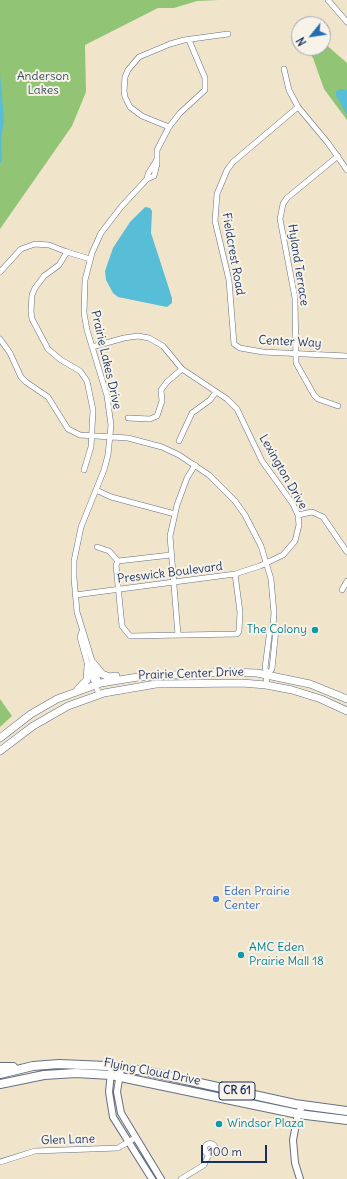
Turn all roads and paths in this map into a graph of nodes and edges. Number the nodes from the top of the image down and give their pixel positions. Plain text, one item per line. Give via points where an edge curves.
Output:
1 (328, 0) edge
2 (347, 22) edge
3 (228, 34) dead end
4 (189, 40) junction
5 (284, 69) dead end
6 (298, 107) junction
7 (169, 127) junction
8 (338, 156) junction
9 (347, 170) edge
10 (67, 252) junction
11 (90, 259) junction
12 (0, 272) edge
13 (0, 339) edge
14 (234, 344) joint
15 (92, 347) junction
16 (295, 353) junction
17 (347, 356) edge
18 (182, 369) junction
19 (216, 392) junction
20 (338, 406) dead end
21 (128, 418) dead end
22 (92, 435) junction
23 (110, 436) junction
24 (179, 441) dead end
25 (195, 464) junction
26 (84, 470) dead end
27 (96, 490) junction
28 (175, 514) junction
29 (298, 515) junction
30 (98, 547) dead end
31 (347, 552) edge
32 (171, 555) junction
33 (118, 561) junction
34 (267, 563) junction
35 (235, 574) junction
36 (347, 581) edge
37 (173, 583) junction
38 (118, 590) junction
39 (342, 590) dead end
40 (75, 596) junction
41 (178, 635) junction
42 (90, 664) junction
43 (267, 675) junction
44 (156, 676) junction
45 (266, 684) junction
46 (96, 685) junction
47 (73, 693) junction
48 (99, 694) junction
49 (347, 699) edge
50 (347, 711) edge
51 (0, 738) edge
52 (0, 750) edge
53 (34, 1066) junction
54 (0, 1067) edge
55 (115, 1069) junction
56 (0, 1074) edge
57 (120, 1076) junction
58 (0, 1084) edge
59 (299, 1104) junction
60 (347, 1111) edge
61 (298, 1114) junction
62 (347, 1120) edge
63 (135, 1138) junction
64 (128, 1143) junction
65 (209, 1154) dead end
66 (0, 1162) edge
67 (152, 1179) edge
68 (161, 1179) edge
69 (181, 1179) edge
70 (300, 1179) edge

1 - 2 street
3 - 4 street
4 - 7 street, Prairie Lakes Drive via 205,78 205,90
4 - 7 street via 179,41 138,57 125,77 124,90 130,107 142,116
5 - 6 street via 289,90
6 - 8 street
6 - 14 street, Fieldcrest Road via 233,162 217,194 216,221 229,280
7 - 11 street, Prairie Lakes Drive via 157,150 154,176 147,179 110,220
8 - 9 street
8 - 16 street, Hyland Terrace via 286,198 280,212 295,298
10 - 11 street
10 - 12 street via 49,244 28,246 16,253
10 - 22 street via 59,265 44,276 35,288 32,295 32,319 48,349 80,371 87,381 92,401
11 - 15 street, Prairie Lakes Drive via 83,296
13 - 22 street via 21,376 48,396 68,429 80,435
14 - 16 street, Center Way via 250,350
15 - 18 street, Lexington Drive via 124,338 149,338 163,346
15 - 23 street, Prairie Lakes Drive via 107,396
16 - 17 street, Center Way
16 - 20 street, Hyland Terrace via 296,363 314,395
18 - 19 street, Lexington Drive
18 - 21 street via 161,390 162,401 157,416 150,419
19 - 24 street via 210,400 192,413
19 - 29 street, Lexington Drive via 236,409 262,460
22 - 23 street
22 - 26 street via 89,459
23 - 25 street via 139,440 162,447
23 - 27 street, Prairie Lakes Drive via 106,462
25 - 28 street via 187,478
25 - 34 street via 223,487 242,510 254,530
27 - 28 street via 128,502
27 - 40 street, Prairie Lakes Drive via 77,544
28 - 32 street via 170,536
29 - 31 street via 312,512 323,517
29 - 34 street, Lexington Drive via 299,525 295,541 283,555
30 - 33 street via 109,551
32 - 33 street
32 - 37 street
33 - 38 street via 115,567
34 - 35 street, Preswick Boulevard
34 - 43 street via 273,596 273,625 276,629 272,669
35 - 37 street, Preswick Boulevard
35 - 41 street via 240,612 238,633
36 - 39 street
37 - 38 street, Preswick Boulevard
37 - 41 street
38 - 40 street, Preswick Boulevard
38 - 41 street via 122,626 127,633 134,637
40 - 42 street, Prairie Lakes Drive
42 - 44 main road via 109,677 133,674
42 - 46 street, Prairie Lakes Drive via 98,680
42 - 47 main road via 87,680
43 - 44 main road, Prairie Center Drive via 226,672
43 - 45 street
43 - 49 main road, Prairie Center Drive via 310,684
44 - 46 main road, Prairie Center Drive via 119,679
45 - 48 main road, Prairie Center Drive via 156,684
45 - 50 main road, Prairie Center Drive via 320,699
46 - 47 main road, Prairie Center Drive
46 - 48 street, Prairie Lakes Drive
47 - 51 main road, Prairie Center Drive via 31,714
48 - 52 main road, Prairie Center Drive via 48,716
53 - 54 main road via 26,1064
53 - 55 main road, Flying Cloud Drive / CR 61 via 79,1063
53 - 56 main road, Flying Cloud Drive / CR 61
55 - 57 main road, Flying Cloud Drive / CR 61
55 - 58 main road, Flying Cloud Drive / CR 61 via 44,1074
55 - 59 main road, Flying Cloud Drive / CR 61
55 - 64 street via 109,1092 111,1109
57 - 61 main road, Flying Cloud Drive / CR 61
57 - 63 street via 117,1092 119,1105 124,1121
59 - 60 main road, Flying Cloud Drive / CR 61
59 - 61 street
61 - 62 main road, Flying Cloud Drive / CR 61
61 - 70 street via 293,1145
63 - 64 street, Glen Lane
63 - 68 street
64 - 66 street, Glen Lane via 112,1149 35,1151
64 - 67 street
65 - 69 street via 204,1165

